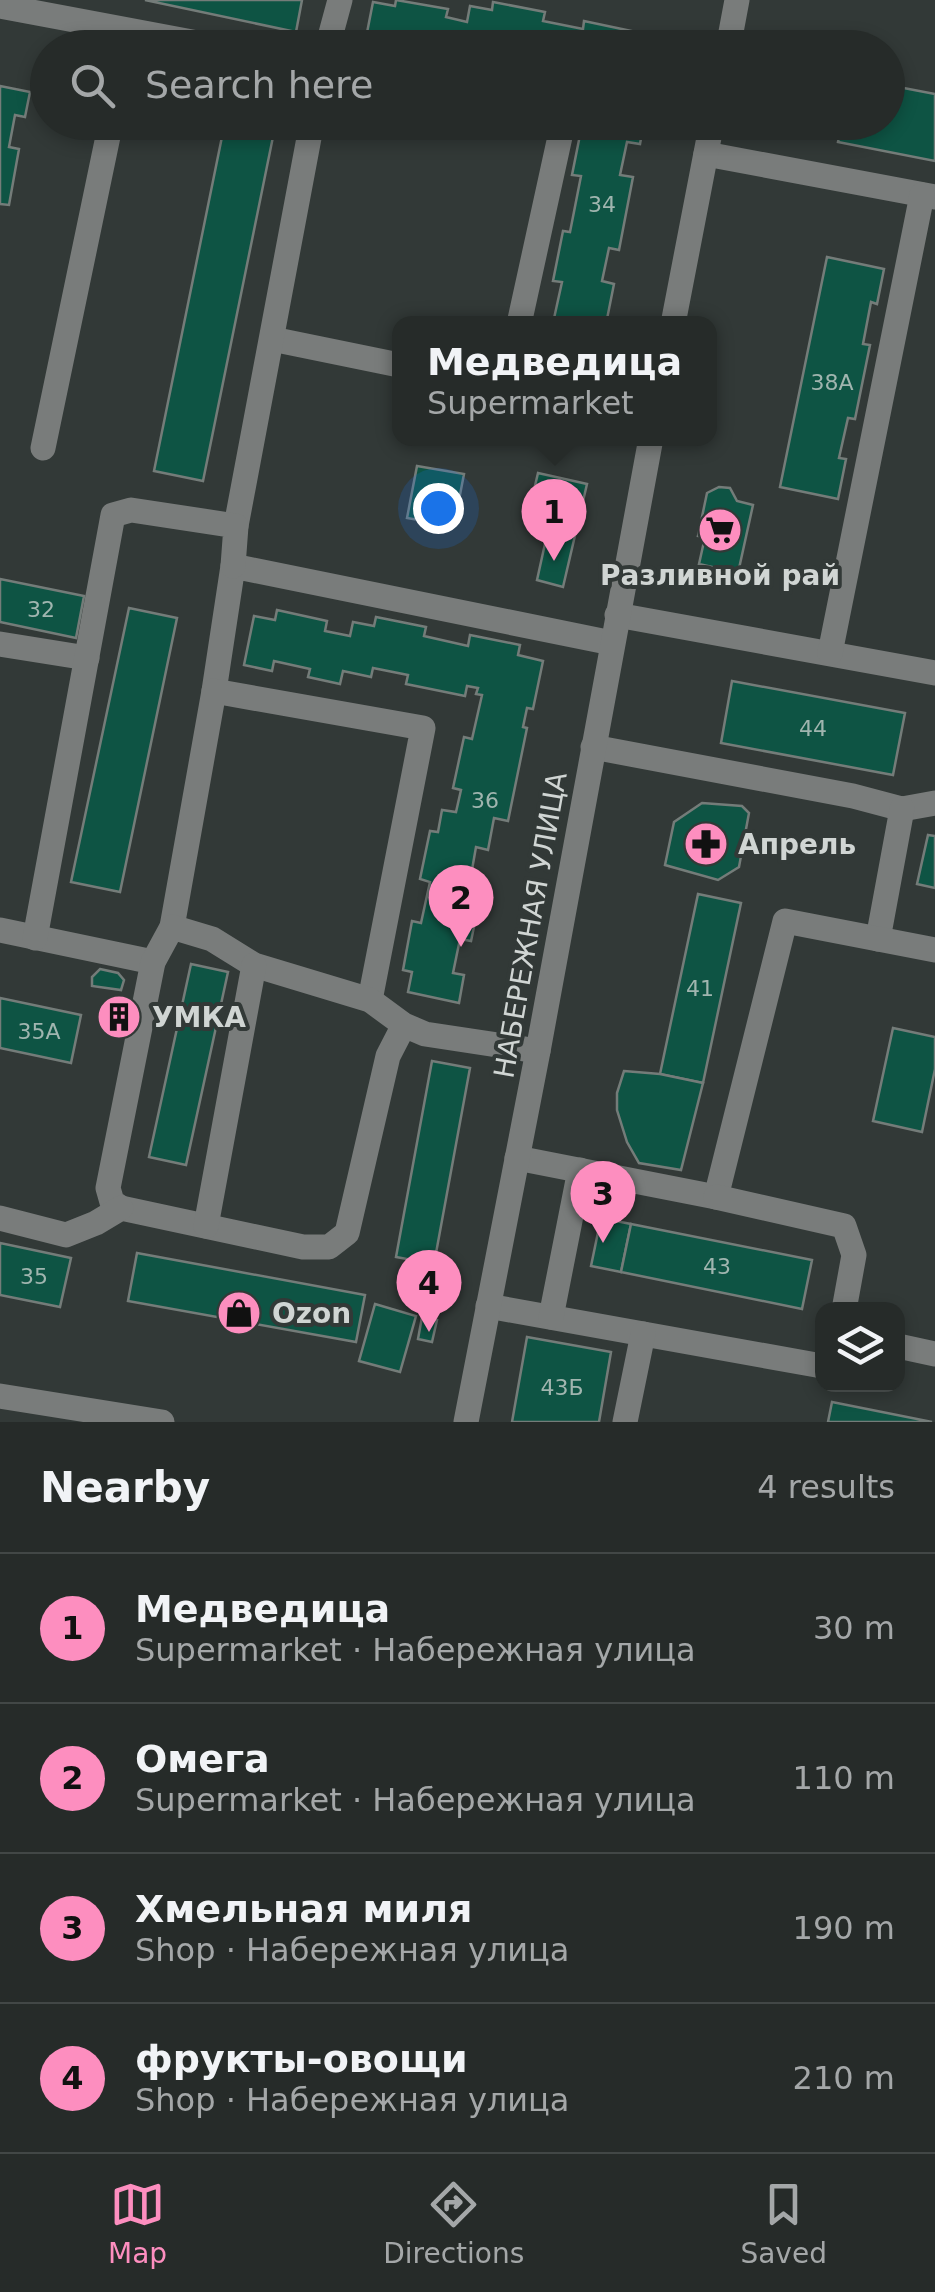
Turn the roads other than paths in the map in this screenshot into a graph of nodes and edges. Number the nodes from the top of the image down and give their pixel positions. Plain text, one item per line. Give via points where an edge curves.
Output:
1 (340, 0) edge
2 (737, 0) edge
3 (0, 6) edge
4 (96, 30) edge
5 (332, 30) edge
6 (731, 30) edge
7 (106, 140) edge
8 (309, 140) edge
9 (559, 140) edge
10 (709, 140) edge
11 (706, 154) junction
12 (928, 196) edge
13 (522, 316) edge
14 (676, 316) edge
15 (272, 339) junction
16 (392, 363) edge
17 (649, 446) edge
18 (44, 448) dead end
19 (236, 526) junction
20 (233, 566) junction
21 (617, 615) junction
22 (612, 643) junction
23 (0, 644) edge
24 (830, 653) junction
25 (87, 658) junction
26 (935, 673) edge
27 (214, 691) junction
28 (593, 747) junction
29 (935, 802) edge
30 (902, 809) junction
31 (172, 928) junction
32 (0, 930) edge
33 (35, 938) junction
34 (878, 940) junction
35 (935, 950) edge
36 (153, 962) junction
37 (254, 965) junction
38 (370, 1000) junction
39 (404, 1025) junction
40 (538, 1051) junction
41 (517, 1158) junction
42 (580, 1170) junction
43 (716, 1197) junction
44 (121, 1208) junction
45 (0, 1218) edge
46 (206, 1226) junction
47 (845, 1302) edge
48 (488, 1306) junction
49 (551, 1317) junction
50 (644, 1334) junction
51 (905, 1348) edge
52 (935, 1354) edge
53 (815, 1365) edge
54 (0, 1396) edge
55 (162, 1422) edge
56 (466, 1422) edge
57 (625, 1422) edge

1 - 5 street
2 - 6 street
3 - 4 street
7 - 18 street
8 - 15 street
9 - 13 street
10 - 11 street
11 - 12 street
11 - 14 street
12 - 24 street
15 - 16 street
15 - 19 street
17 - 21 street, НАБЕРЕЖНАЯ УЛИЦА
19 - 20 street
19 - 25 street via 132,510 113,515
20 - 22 street
20 - 27 street
21 - 22 street, НАБЕРЕЖНАЯ УЛИЦА
21 - 24 street
22 - 28 street, НАБЕРЕЖНАЯ УЛИЦА
23 - 25 street
24 - 26 street
25 - 33 street
27 - 31 street
27 - 38 street via 423,728
28 - 30 street
28 - 40 street, НАБЕРЕЖНАЯ УЛИЦА
29 - 30 street
30 - 34 street
31 - 36 street
31 - 37 street via 212,939
32 - 33 street
33 - 36 street
34 - 35 street
34 - 43 street via 785,921
36 - 44 street via 108,1188
37 - 38 street
37 - 46 street
38 - 39 street
39 - 40 street via 424,1034
39 - 46 street via 388,1056 347,1233 329,1247 302,1246
40 - 41 street, НАБЕРЕЖНАЯ УЛИЦА
41 - 42 street
41 - 48 street, НАБЕРЕЖНАЯ УЛИЦА
42 - 43 street
42 - 49 street
43 - 47 street via 844,1226 854,1255
44 - 45 street via 66,1235
44 - 46 street
48 - 49 street
48 - 56 street, НАБЕРЕЖНАЯ УЛИЦА
49 - 50 street
50 - 53 street
50 - 57 street
51 - 52 street
54 - 55 street

